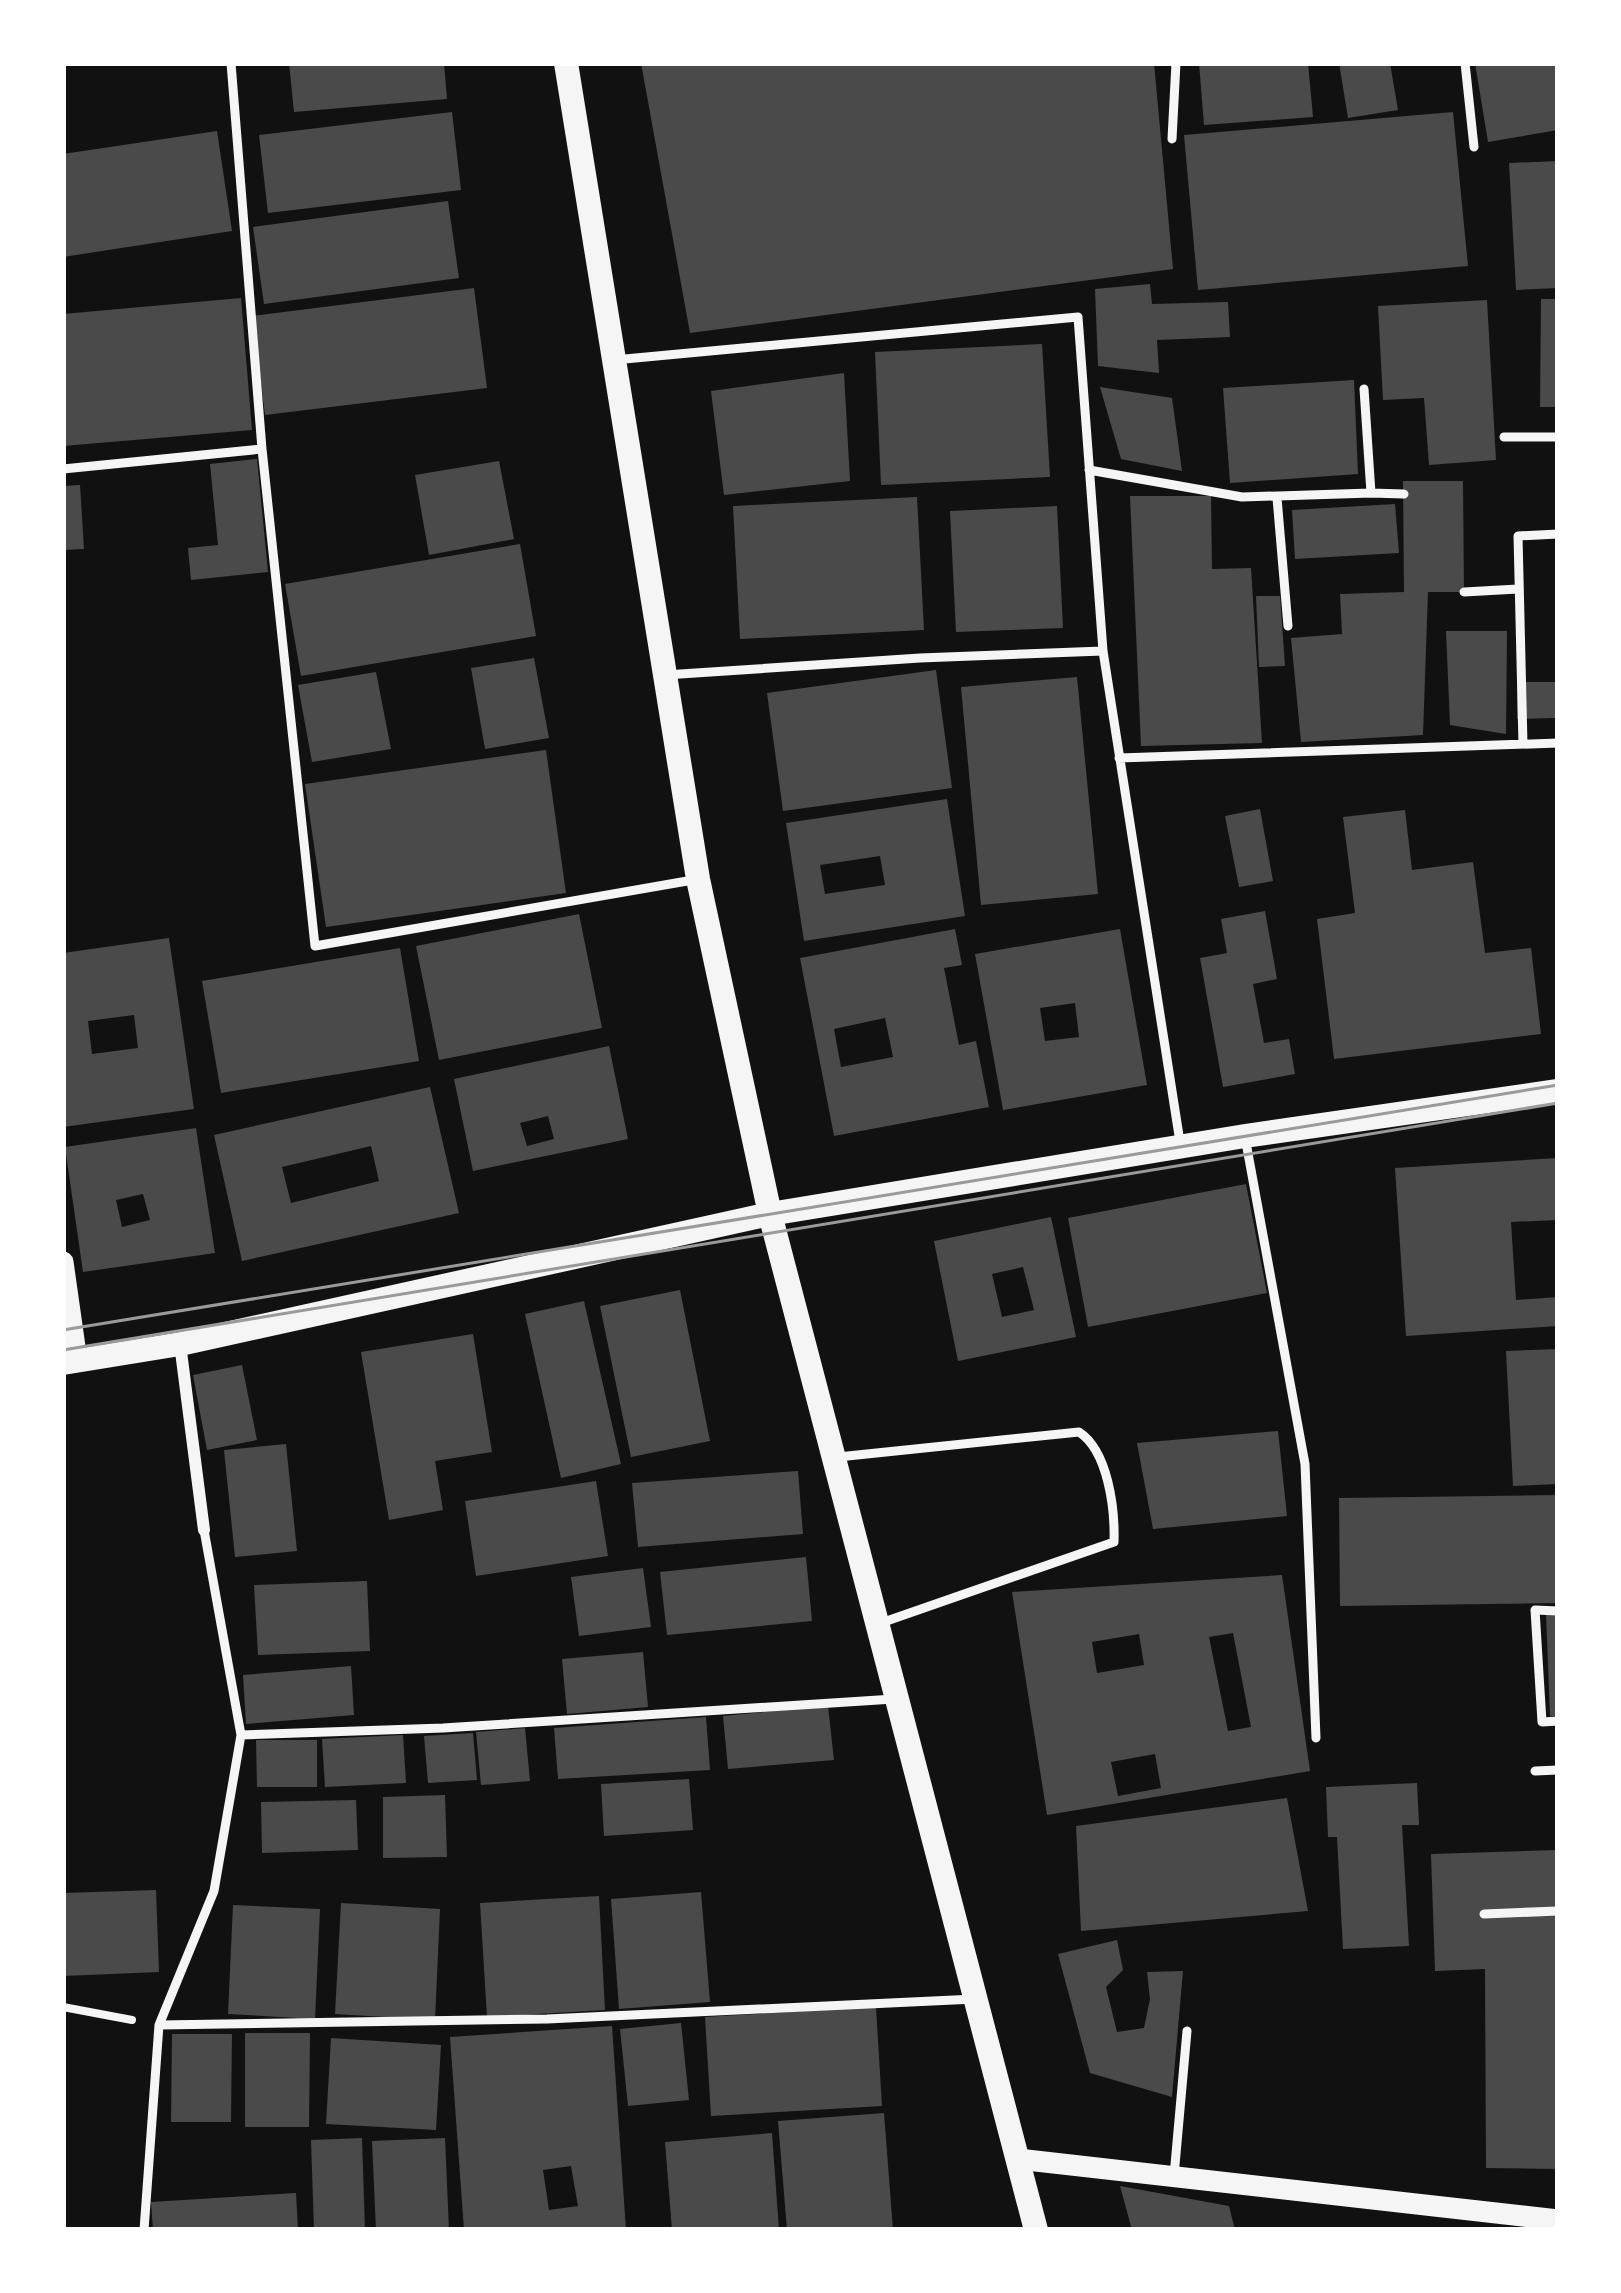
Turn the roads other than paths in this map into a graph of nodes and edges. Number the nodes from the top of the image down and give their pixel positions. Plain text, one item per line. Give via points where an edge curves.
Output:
1 (231, 63) edge
2 (566, 63) edge
3 (1176, 63) edge
4 (1465, 63) edge
5 (1172, 140) dead end
6 (1474, 147) dead end
7 (614, 360) junction
8 (1364, 389) dead end
9 (1504, 437) dead end
10 (1558, 437) edge
11 (262, 449) junction
12 (63, 469) edge
13 (1089, 470) junction
14 (1371, 493) junction
15 (1404, 494) dead end
16 (1277, 498) junction
17 (1558, 534) edge
18 (1518, 589) junction
19 (1464, 592) dead end
20 (1288, 626) dead end
21 (1103, 650) junction
22 (665, 675) junction
23 (1558, 742) edge
24 (1523, 744) junction
25 (1119, 758) junction
26 (698, 879) junction
27 (1558, 1091) edge
28 (1245, 1136) junction
29 (1180, 1147) junction
30 (770, 1214) junction
31 (63, 1262) edge
32 (180, 1344) junction
33 (70, 1362) edge
34 (832, 1458) junction
35 (204, 1530) joint
36 (1558, 1611) edge
37 (876, 1624) junction
38 (894, 1699) junction
39 (1558, 1721) edge
40 (241, 1735) junction
41 (1316, 1738) dead end
42 (1558, 1770) edge
43 (1535, 1771) dead end
44 (1558, 1911) edge
45 (1484, 1914) dead end
46 (975, 1999) junction
47 (159, 2025) junction
48 (1187, 2031) dead end
49 (1018, 2159) junction
50 (1174, 2176) junction
51 (1558, 2220) edge
52 (144, 2230) edge
53 (1036, 2230) edge

1 - 11 lane
2 - 7 main road
3 - 5 lane
4 - 6 lane
7 - 13 lane via 1078,317
7 - 22 main road
8 - 14 lane
9 - 10 lane
11 - 12 lane
11 - 26 lane via 315,946
13 - 16 lane
13 - 21 lane
14 - 15 lane
14 - 16 lane
16 - 20 lane
17 - 18 lane via 1518,536
18 - 19 lane
18 - 24 lane
21 - 22 lane
21 - 25 lane
22 - 26 main road
23 - 24 lane
24 - 25 lane
25 - 29 lane
26 - 30 main road
27 - 28 main road
28 - 29 main road
28 - 41 lane via 1305,1464
29 - 30 main road
30 - 32 main road
30 - 34 main road
31 - 33 street
32 - 33 main road
32 - 35 street
34 - 37 main road
34 - 37 lane via 1079,1432 1102,1464 1114,1542
35 - 40 lane
36 - 39 lane via 1535,1610 1542,1722
37 - 38 main road
38 - 40 lane
38 - 46 main road
40 - 47 lane via 214,1892
42 - 43 lane
44 - 45 lane
46 - 47 lane via 547,2019
46 - 49 main road
47 - 52 lane
48 - 50 lane
49 - 50 street
49 - 53 main road
50 - 51 street

